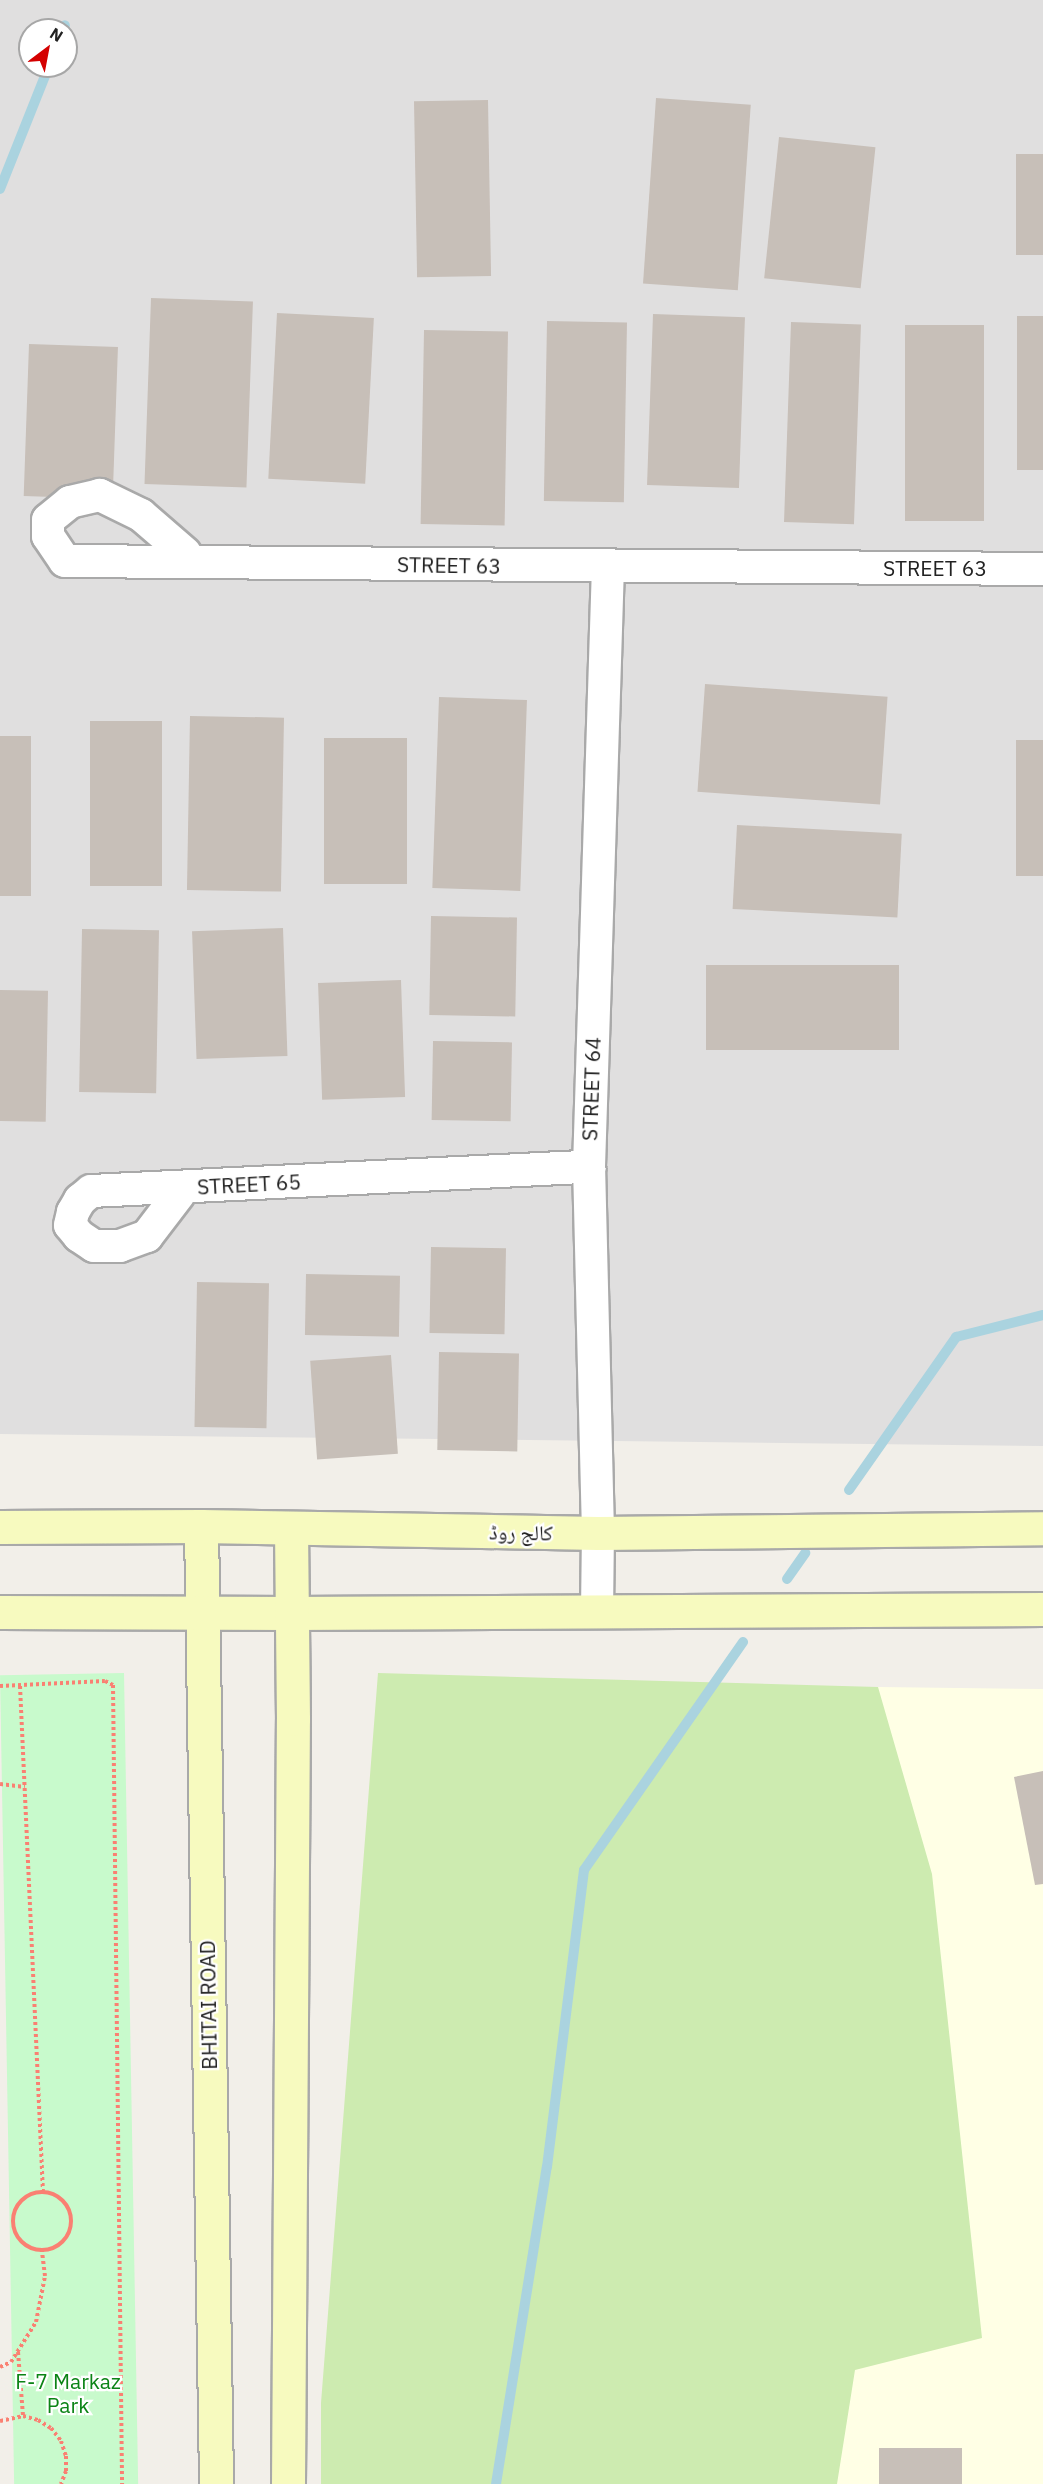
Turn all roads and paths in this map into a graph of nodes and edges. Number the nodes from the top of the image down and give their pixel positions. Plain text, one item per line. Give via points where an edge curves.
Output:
1 (185, 553) dead end
2 (608, 566) junction
3 (1043, 568) edge
4 (589, 1167) junction
5 (179, 1194) dead end
6 (201, 1526) junction
7 (0, 1527) edge
8 (1043, 1528) edge
9 (291, 1529) junction
10 (598, 1533) junction
11 (1043, 1609) edge
12 (201, 1611) junction
13 (0, 1612) edge
14 (597, 1612) junction
15 (291, 1613) junction
16 (0, 1686) edge
17 (20, 1686) junction
18 (0, 1784) edge
19 (25, 1787) junction
20 (43, 2192) junction
21 (42, 2250) junction
22 (18, 2352) junction
23 (0, 2367) edge
24 (23, 2416) junction
25 (0, 2421) edge
26 (61, 2484) edge
27 (122, 2484) edge
28 (216, 2484) edge
29 (288, 2484) edge

1 - 2 street, STREET 63 via 141,515 100,495 70,502 48,520 48,536 65,561
2 - 3 street, STREET 63
2 - 4 street, STREET 64
4 - 5 street, STREET 65 via 92,1191 80,1200 70,1225 94,1246 120,1246 147,1236
4 - 10 street, STREET 64
6 - 7 street, کالج روڈ
6 - 9 street, کالج روڈ
6 - 12 street, BHITAI ROAD
8 - 10 street, کالج روڈ
9 - 10 street, کالج روڈ
9 - 15 street
10 - 14 street, STREET 64
11 - 14 street
12 - 13 street
12 - 15 street
12 - 28 street, BHITAI ROAD
14 - 15 street
15 - 29 street
16 - 17 path
17 - 19 path
17 - 27 path via 105,1681 113,1685
18 - 19 path
19 - 20 path
20 - 21 path via 52,2194 66,2207 70,2226 60,2243
20 - 21 path via 25,2197 14,2212 13,2221 14,2230 25,2244
21 - 22 path via 45,2276 36,2322
22 - 23 path via 11,2362
22 - 24 path
24 - 25 path
24 - 26 path via 51,2428 61,2441 66,2464

